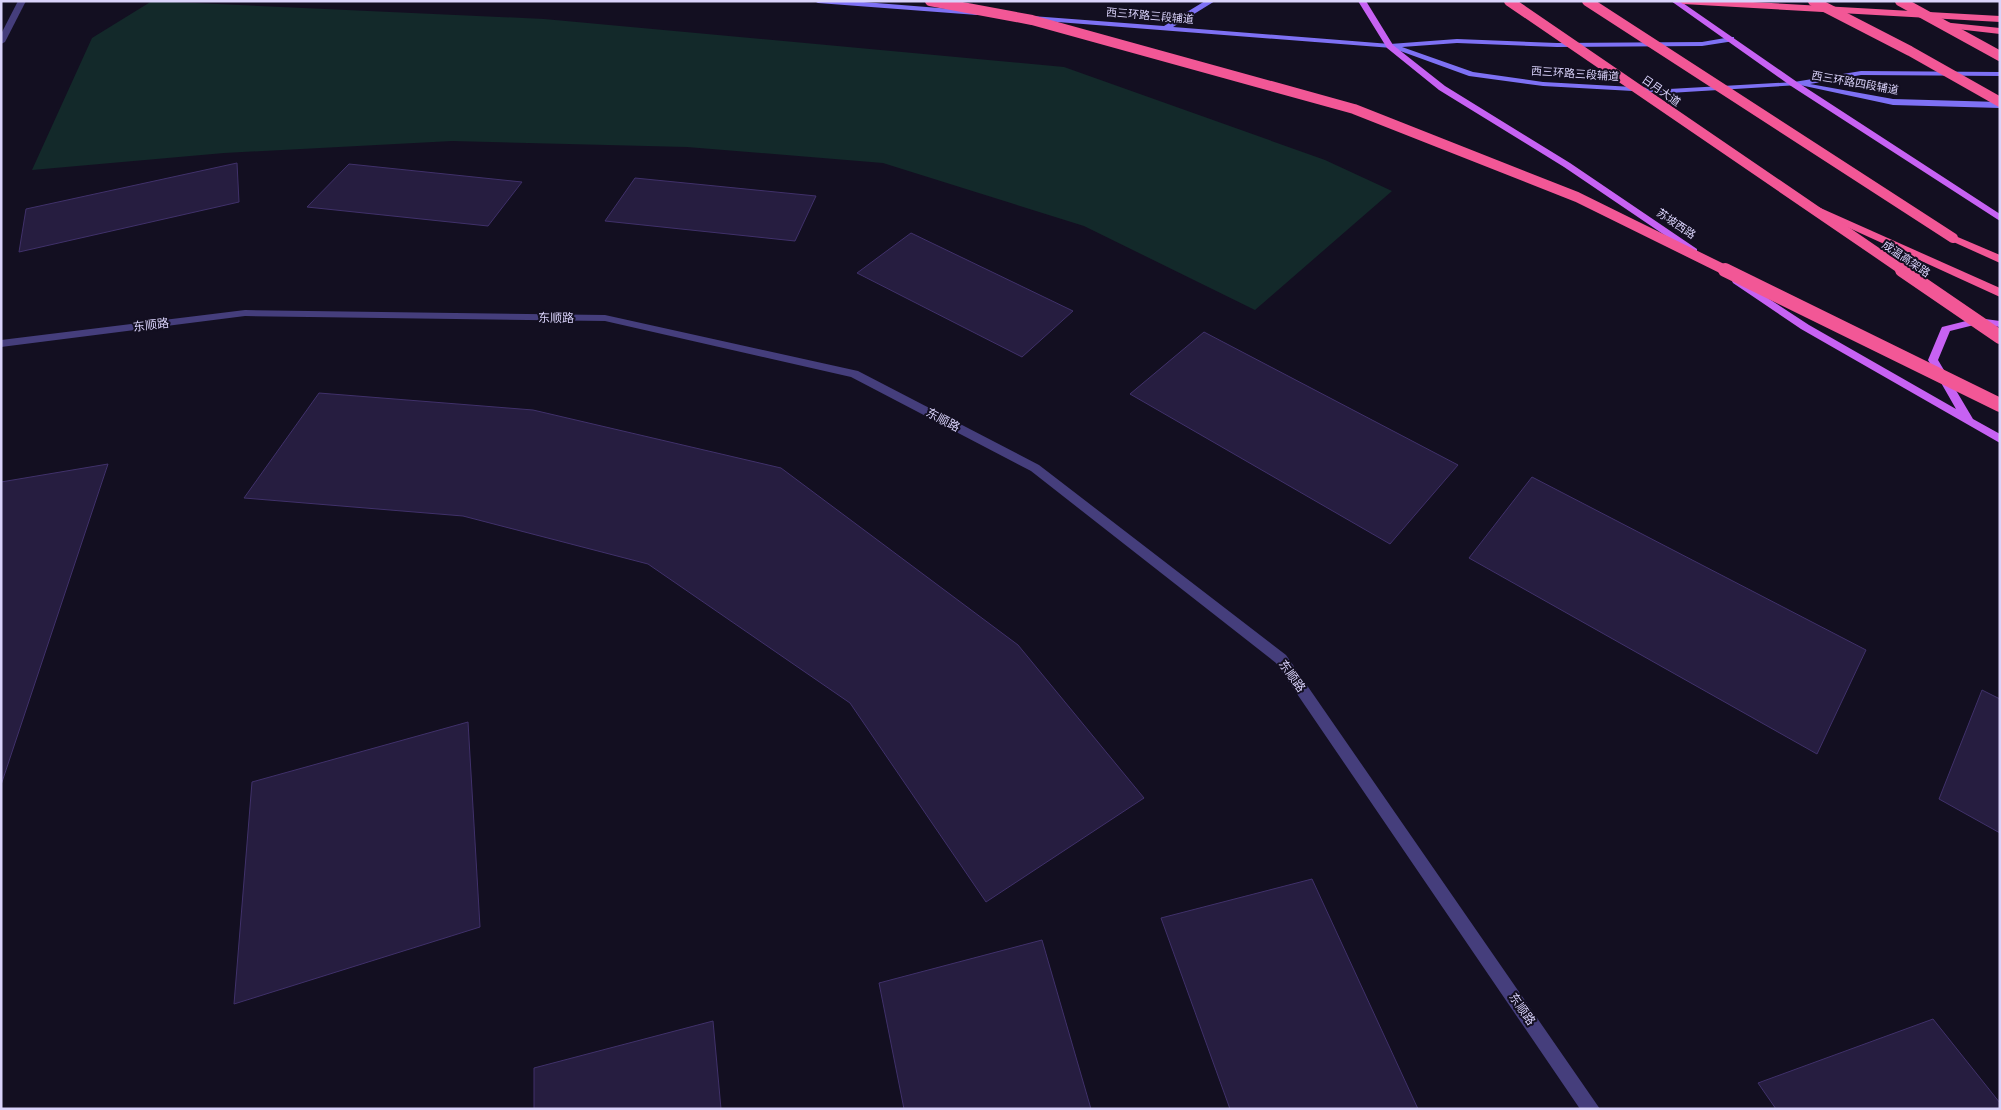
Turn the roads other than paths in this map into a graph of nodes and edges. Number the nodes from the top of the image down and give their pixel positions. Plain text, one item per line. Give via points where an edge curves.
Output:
1 (22, 1) edge
2 (818, 1) edge
3 (930, 1) edge
4 (1211, 1) edge
5 (1362, 1) edge
6 (1509, 1) edge
7 (1587, 1) edge
8 (1675, 1) edge
9 (1683, 1) edge
10 (1813, 1) edge
11 (1900, 1) edge
12 (1757, 5) junction
13 (2000, 19) edge
14 (1164, 29) junction
15 (2000, 31) edge
16 (1731, 39) junction
17 (1, 42) edge
18 (1390, 46) junction
19 (2000, 56) edge
20 (2000, 74) edge
21 (1794, 84) junction
22 (2000, 104) edge
23 (1798, 201) junction
24 (2000, 218) edge
25 (2000, 259) edge
26 (2000, 293) edge
27 (2000, 324) edge
28 (2000, 337) edge
29 (1, 344) edge
30 (2000, 405) edge
31 (1969, 421) junction
32 (2000, 439) edge
33 (1591, 1109) edge

1 - 17 street
2 - 14 main road, 西三环路三段辅道
3 - 30 highway, bridge via 1032,20 1354,109 1577,197
4 - 14 main road
5 - 18 main road, 苏坡西路
6 - 23 highway, 日月大道, bridge
7 - 25 highway, bridge via 1953,238
8 - 16 main road
9 - 12 highway
10 - 22 highway, bridge via 1910,51
11 - 19 highway, bridge
12 - 13 highway, bridge
12 - 15 highway, bridge
14 - 18 main road, 西三环路三段辅道
16 - 18 main road, 西三环路三段辅道 via 1702,44 1557,45 1456,40
16 - 21 main road
18 - 21 main road, 西三环路三段辅道 via 1472,74 1542,84 1668,91
18 - 31 main road, 苏坡西路 via 1442,88 1567,165 1805,327
20 - 21 main road, 西三环路四段辅道 via 1861,73
21 - 22 main road, 西三环路四段辅道 via 1893,102
21 - 24 main road
23 - 26 highway, bridge
23 - 28 highway, 成温高架路, bridge
27 - 31 main road via 1978,321 1946,329 1933,360
29 - 33 street, 东顺路 via 245,313 605,318 854,374 1035,468 1280,659
31 - 32 main road, 苏坡西路

